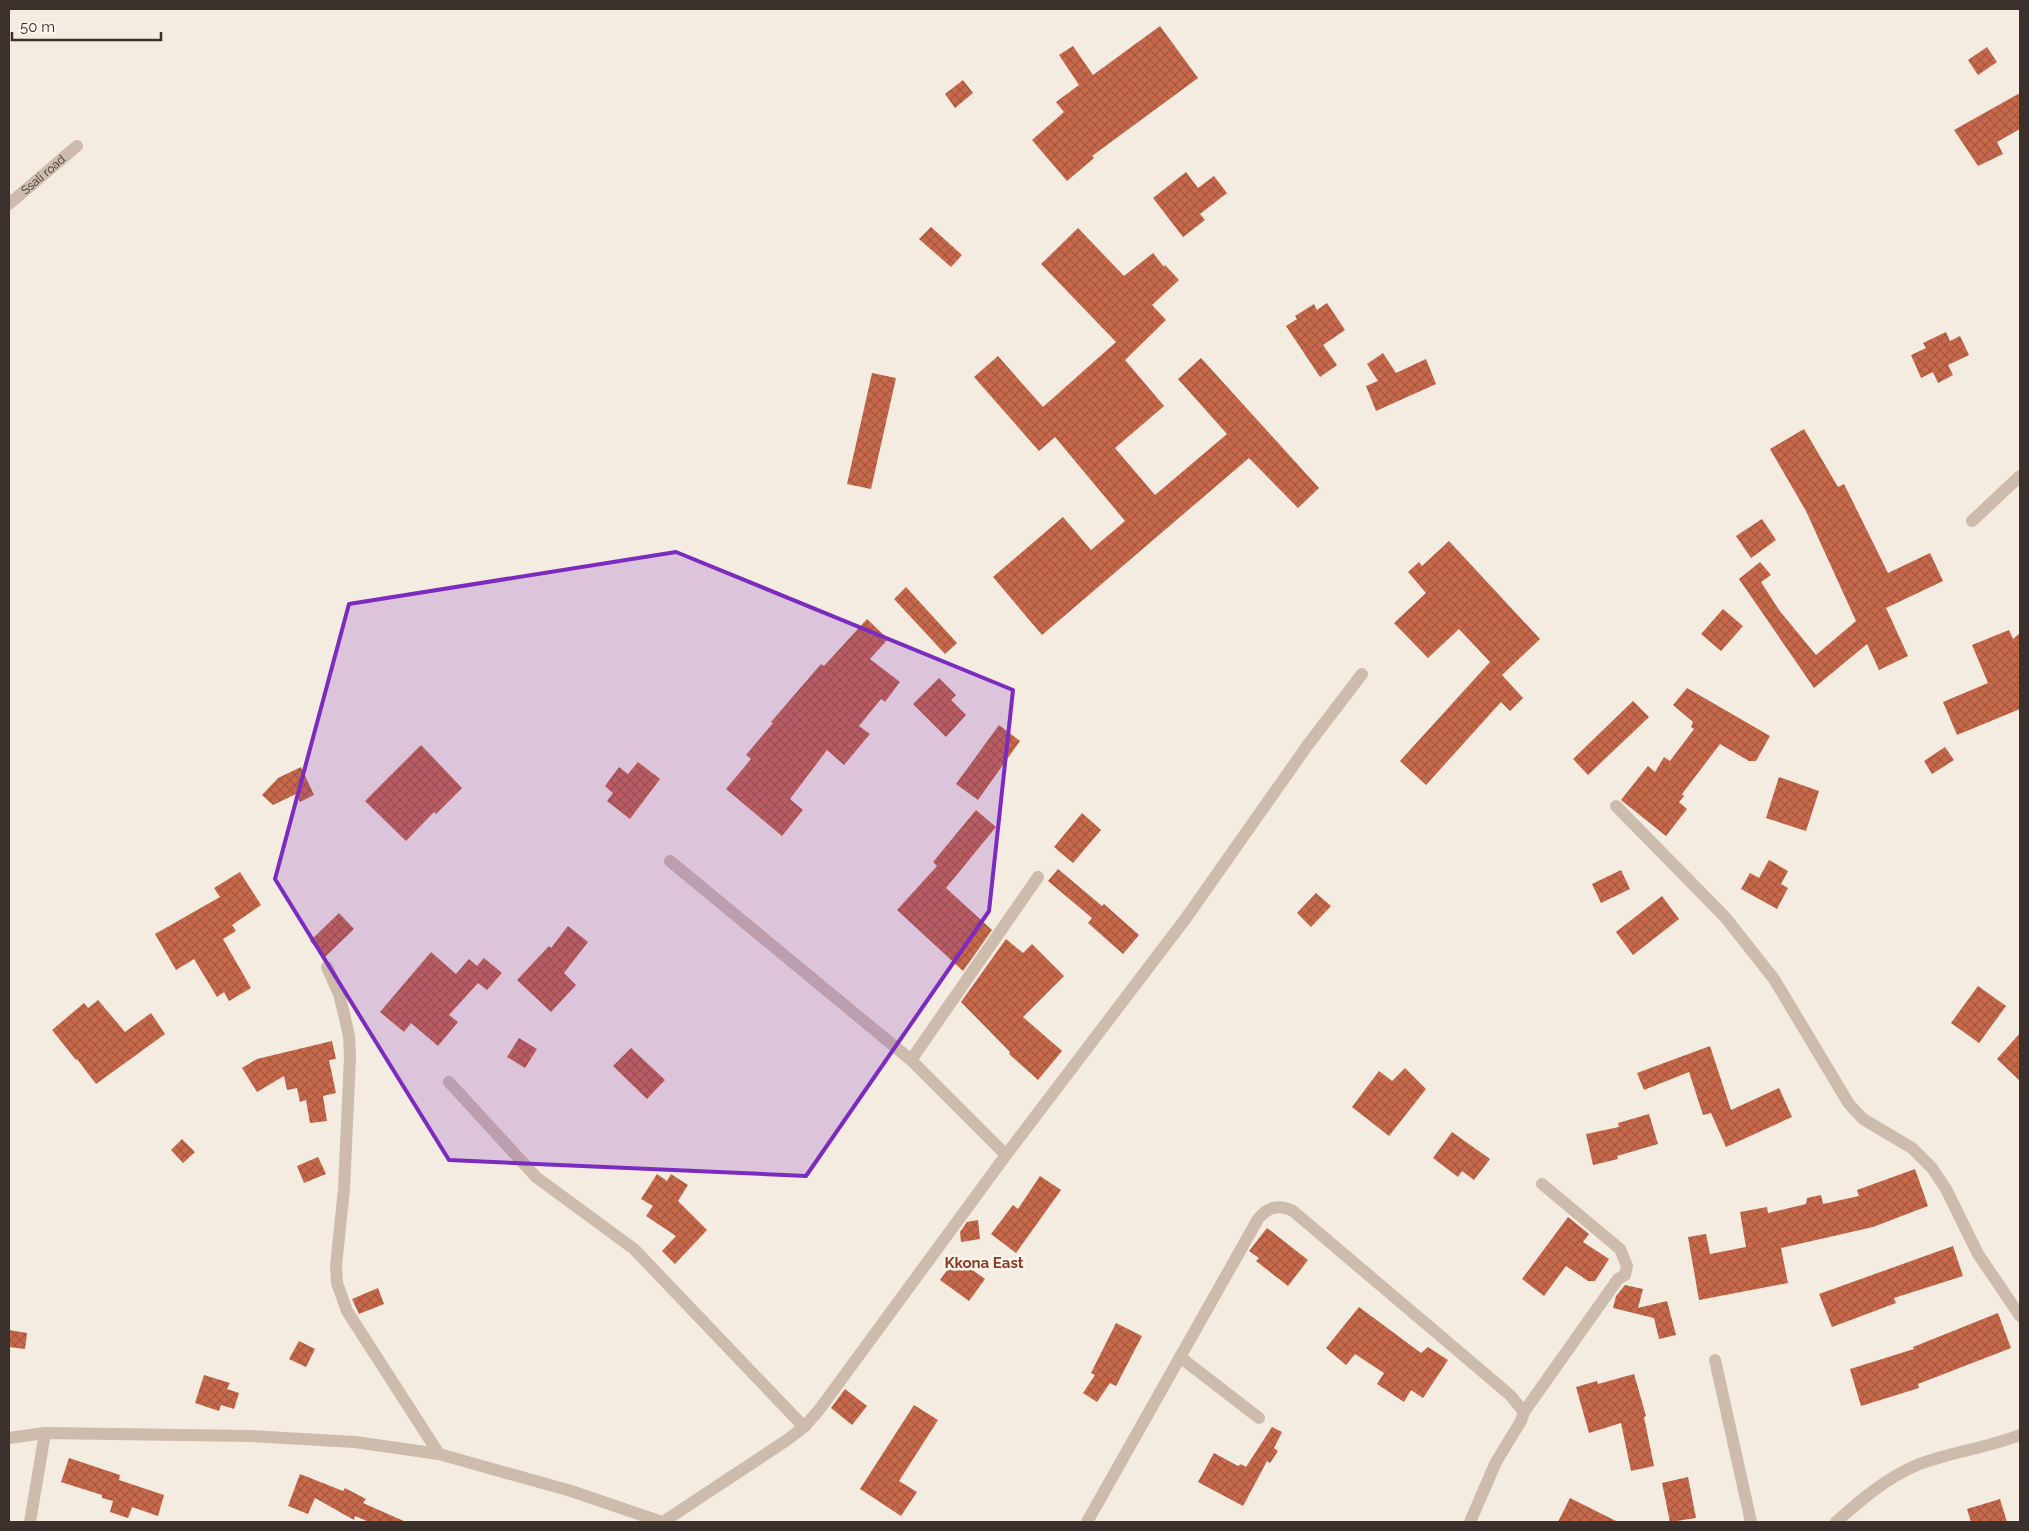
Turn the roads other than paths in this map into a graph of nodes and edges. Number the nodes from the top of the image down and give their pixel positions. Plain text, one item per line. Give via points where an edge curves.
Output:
1 (77, 146) dead end
2 (9, 204) edge
3 (2020, 476) edge
4 (1972, 522) dead end
5 (1362, 674) dead end
6 (1616, 806) dead end
7 (670, 861) dead end
8 (1038, 877) dead end
9 (327, 967) dead end
10 (911, 1060) junction
11 (449, 1082) dead end
12 (1006, 1155) junction
13 (1542, 1184) dead end
14 (2020, 1316) edge
15 (1180, 1357) junction
16 (1715, 1360) dead end
17 (1524, 1412) junction
18 (1259, 1418) dead end
19 (804, 1427) junction
20 (45, 1433) junction
21 (2020, 1435) edge
22 (9, 1438) edge
23 (439, 1454) junction
24 (30, 1522) edge
25 (662, 1522) edge
26 (1087, 1522) edge
27 (1470, 1522) edge
28 (1751, 1522) edge
29 (1836, 1522) edge

1 - 2 street, Ssali road
3 - 4 street
5 - 12 street via 1186,918
6 - 14 street via 1725,917 1774,979 1849,1104 1863,1119 1912,1148 1932,1168 1978,1254
7 - 10 street
8 - 10 street
9 - 23 street via 339,994 349,1036 350,1058 337,1283 347,1311
10 - 12 street
11 - 19 street via 536,1177 634,1249
12 - 19 street
13 - 17 street via 1620,1249 1627,1266 1625,1275 1618,1279
15 - 17 street via 1258,1219 1273,1207 1285,1207 1510,1395
15 - 18 street
15 - 26 street
16 - 28 street
17 - 27 street via 1496,1462
19 - 25 street
20 - 22 street
20 - 23 street via 251,1436 355,1442
20 - 24 street
21 - 29 street via 1918,1465 1869,1493
23 - 25 street via 571,1491

